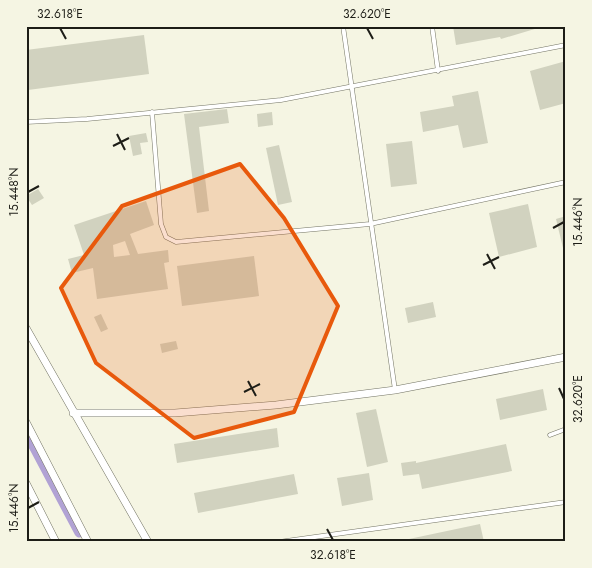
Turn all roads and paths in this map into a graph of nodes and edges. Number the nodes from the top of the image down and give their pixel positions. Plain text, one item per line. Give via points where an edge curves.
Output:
1 (343, 26) edge
2 (432, 26) edge
3 (566, 45) edge
4 (438, 71) junction
5 (351, 88) junction
6 (152, 112) junction
7 (26, 122) edge
8 (566, 182) edge
9 (370, 224) junction
10 (26, 328) edge
11 (566, 357) edge
12 (394, 390) junction
13 (74, 413) junction
14 (26, 422) edge
15 (566, 429) edge
16 (550, 435) dead end
17 (26, 483) edge
18 (566, 502) edge
19 (56, 542) edge
20 (88, 542) edge
21 (148, 542) edge
22 (279, 542) edge

1 - 5 lane
2 - 4 lane
3 - 4 lane
4 - 5 lane
5 - 6 lane via 281,100
5 - 9 lane
6 - 7 lane
6 - 9 lane via 161,224 166,237 176,242
8 - 9 lane
9 - 12 lane
10 - 13 street
11 - 12 street
12 - 13 street via 174,413
13 - 21 street
14 - 20 street
15 - 16 lane
17 - 19 street
18 - 22 lane

